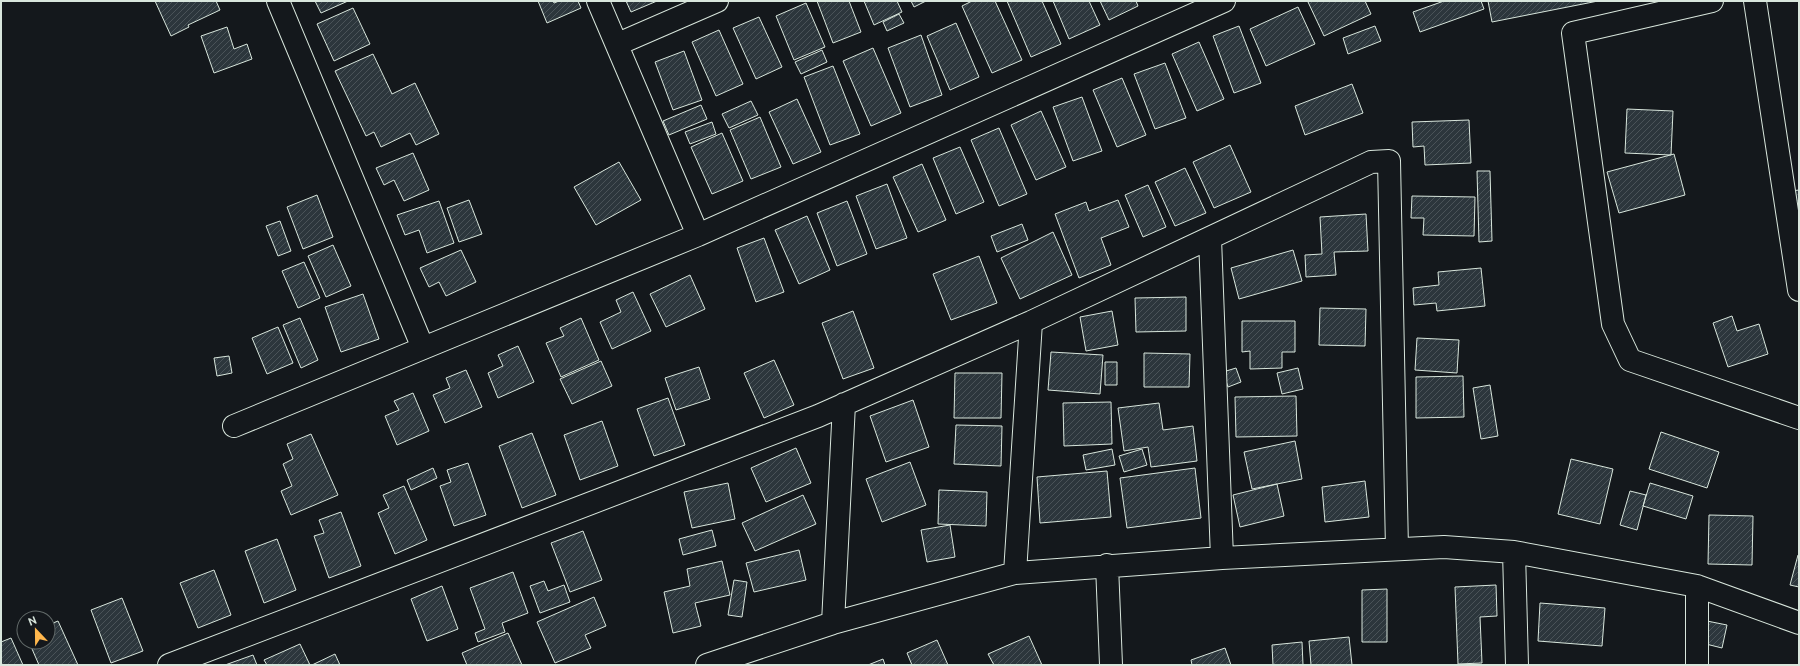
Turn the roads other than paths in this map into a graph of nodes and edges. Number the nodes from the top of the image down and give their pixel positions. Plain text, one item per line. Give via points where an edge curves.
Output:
1 (278, 1) edge
2 (598, 1) edge
3 (717, 1) edge
4 (1224, 1) edge
5 (1712, 1) edge
6 (1755, 1) edge
7 (618, 44) junction
8 (698, 235) junction
9 (1210, 238) junction
10 (1799, 290) edge
11 (1031, 322) junction
12 (423, 348) junction
13 (844, 404) junction
14 (1799, 418) edge
15 (234, 426) dead end
16 (1397, 549) junction
17 (1514, 552) junction
18 (1222, 558) junction
19 (1108, 566) junction
20 (1016, 573) junction
21 (1697, 586) junction
22 (1799, 623) edge
23 (833, 624) junction
24 (169, 665) edge
25 (706, 665) edge
26 (1111, 665) edge
27 (1517, 665) edge
28 (1697, 665) edge

1 - 12 street
2 - 7 street
3 - 7 street
4 - 8 street
5 - 14 street via 1573,33 1613,324 1630,360
6 - 10 street
7 - 8 street
8 - 12 street
9 - 11 street
9 - 16 street via 1371,162 1389,162
9 - 18 street
11 - 13 street
11 - 20 street
12 - 15 street
13 - 23 street
13 - 24 street
16 - 17 street via 1444,547
16 - 18 street
17 - 21 street
17 - 27 street
18 - 19 street
19 - 20 street
19 - 26 street
20 - 23 street
21 - 22 street
21 - 28 street
23 - 25 street

